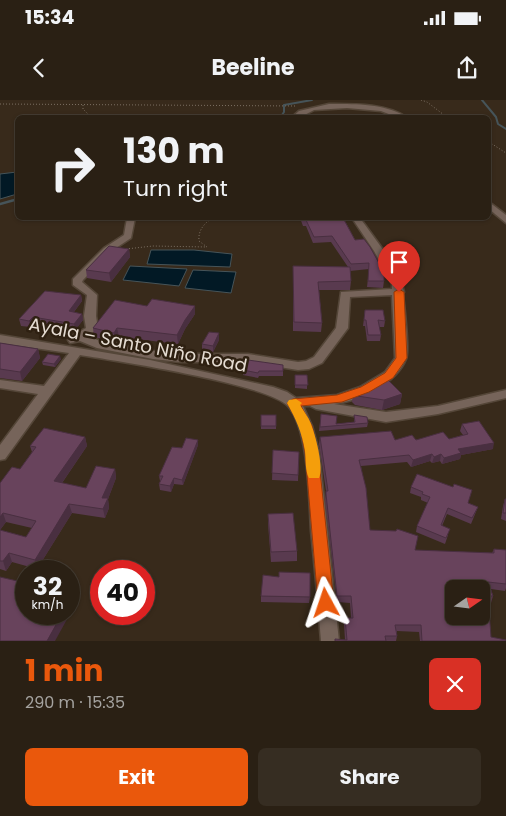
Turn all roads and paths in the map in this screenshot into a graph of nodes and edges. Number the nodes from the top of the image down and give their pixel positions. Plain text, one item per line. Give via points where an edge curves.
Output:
1 (421, 100) edge
2 (0, 104) edge
3 (83, 105) junction
4 (300, 105) dead end
5 (88, 115) edge
6 (297, 115) edge
7 (399, 115) edge
8 (444, 115) edge
9 (491, 143) edge
10 (506, 153) edge
11 (491, 207) edge
12 (131, 220) edge
13 (210, 220) edge
14 (357, 220) edge
15 (506, 220) edge
16 (104, 253) junction
17 (399, 292) junction
18 (0, 339) edge
19 (78, 344) junction
20 (0, 384) edge
21 (48, 391) junction
22 (506, 394) edge
23 (298, 403) junction
24 (327, 437) edge
25 (309, 438) junction
26 (0, 455) edge
27 (330, 641) edge

1 - 8 path
2 - 3 path
3 - 4 path
3 - 5 path
6 - 7 street via 303,108 342,102 388,109
9 - 10 path
11 - 15 street
12 - 16 street via 128,236
13 - 16 path via 198,234 198,241 207,247 133,248
14 - 17 street via 379,251
16 - 19 street via 78,279 80,287 92,295 92,329
17 - 19 street via 345,294 342,328 318,360 309,365 248,358 181,358 97,344
17 - 23 street via 401,358 389,375 365,390 338,399
18 - 19 street, Ayala – Santo Niño Road via 62,349
19 - 21 street
19 - 23 street, Ayala – Santo Niño Road via 265,389
20 - 21 street
21 - 26 street
22 - 23 street, Ayala – Santo Niño Road via 438,410 386,417
23 - 25 street
24 - 25 street
25 - 27 street

